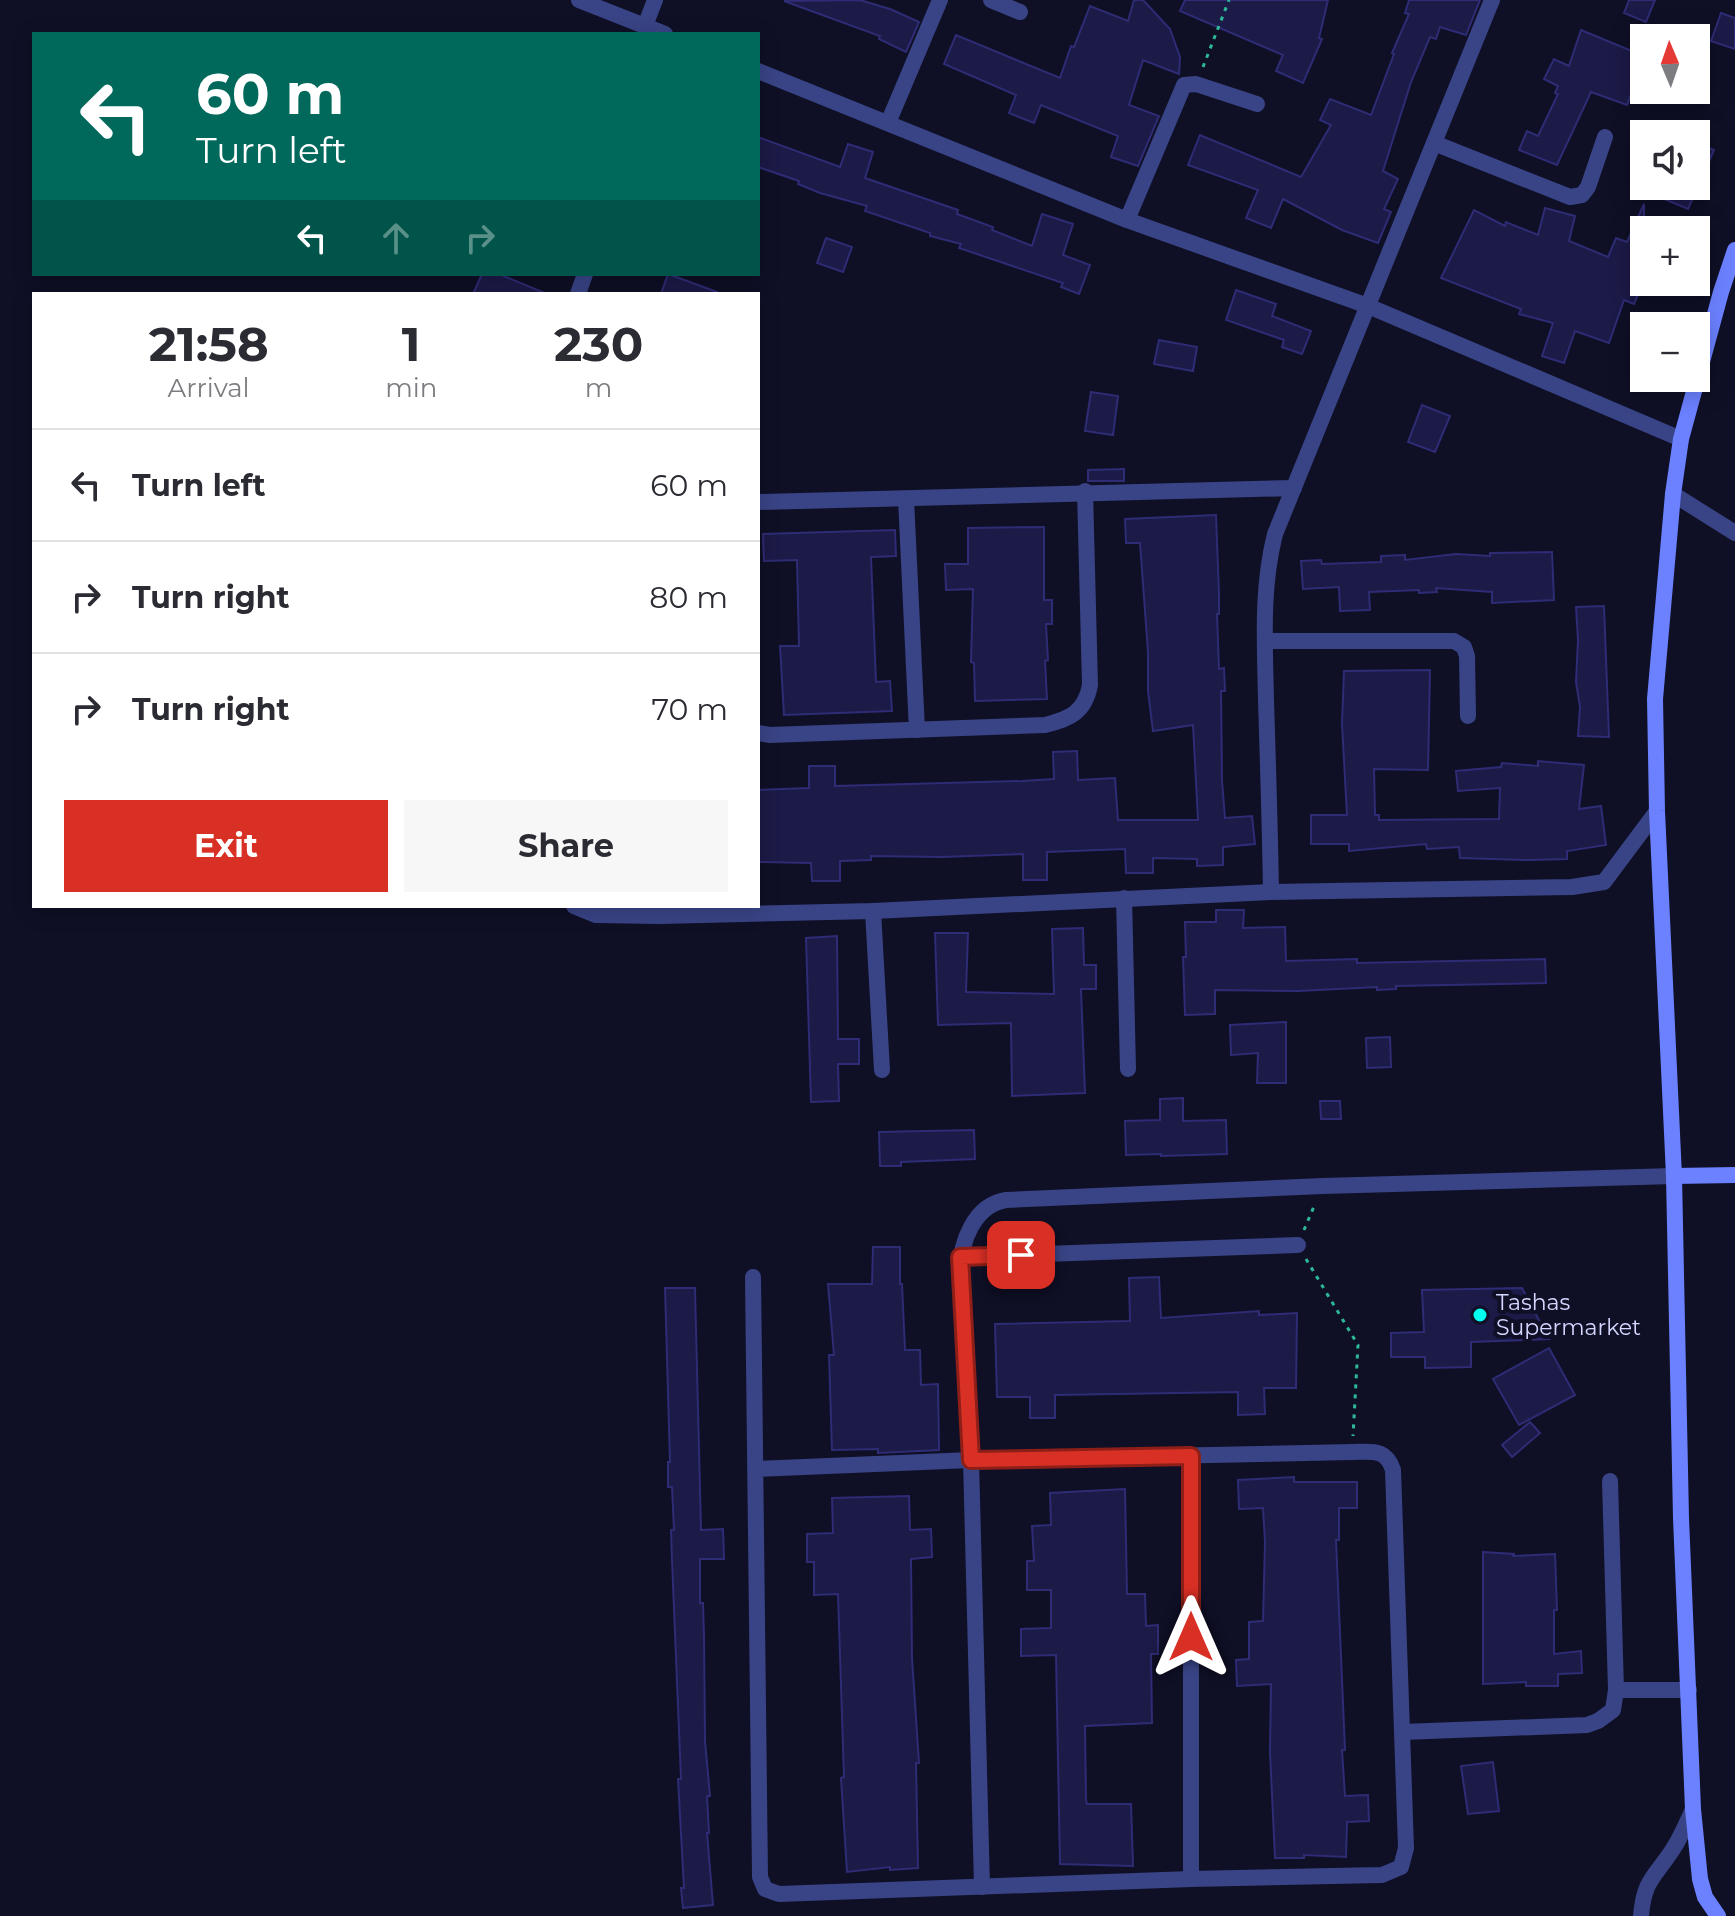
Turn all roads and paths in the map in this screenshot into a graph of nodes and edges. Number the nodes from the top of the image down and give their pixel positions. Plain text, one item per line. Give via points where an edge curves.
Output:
1 (579, 0) edge
2 (655, 0) edge
3 (940, 0) edge
4 (991, 0) edge
5 (1229, 0) edge
6 (1492, 0) edge
7 (1020, 12) dead end
8 (645, 26) junction
9 (660, 32) edge
10 (760, 72) edge
11 (1196, 84) junction
12 (1257, 104) dead end
13 (888, 123) junction
14 (1605, 137) dead end
15 (1434, 143) junction
16 (1127, 220) junction
17 (1735, 250) edge
18 (1368, 306) junction
19 (1681, 439) junction
20 (1294, 488) junction
21 (1085, 491) junction
22 (1673, 494) junction
23 (906, 499) junction
24 (760, 502) edge
25 (1735, 533) edge
26 (1265, 641) junction
27 (1468, 716) dead end
28 (917, 730) junction
29 (760, 733) edge
30 (1657, 811) junction
31 (1271, 892) junction
32 (1124, 898) junction
33 (579, 908) edge
34 (873, 911) junction
35 (1128, 1069) dead end
36 (882, 1070) dead end
37 (1735, 1175) edge
38 (1674, 1176) junction
39 (1323, 1186) junction
40 (1298, 1245) junction
41 (960, 1257) junction
42 (753, 1277) dead end
43 (1352, 1452) junction
44 (1191, 1456) junction
45 (971, 1460) junction
46 (755, 1469) junction
47 (1610, 1481) dead end
48 (1616, 1690) junction
49 (1689, 1690) junction
50 (1403, 1732) junction
51 (1693, 1809) junction
52 (1191, 1879) junction
53 (982, 1887) junction
54 (1641, 1916) edge
55 (1718, 1916) edge

1 - 8 street
2 - 8 street
3 - 13 street
4 - 7 street
5 - 11 path
6 - 15 street
8 - 9 street
10 - 13 street
11 - 12 street
11 - 16 street via 1181,88
13 - 16 street
14 - 15 street via 1588,187 1582,195 1570,197
15 - 18 street
16 - 18 street
17 - 19 street
18 - 19 street
18 - 20 street
19 - 22 street
20 - 21 street
20 - 26 street via 1266,569
21 - 23 street
21 - 28 street via 1090,685 1080,712 1045,725
22 - 25 street
22 - 30 street via 1657,659
23 - 24 street
23 - 28 street
26 - 27 street via 1454,641 1467,656
26 - 31 street
28 - 29 street
30 - 31 street via 1614,871 1592,885
30 - 38 street
31 - 32 street
32 - 34 street
32 - 35 street
33 - 34 street via 596,915
34 - 36 street
37 - 38 street
38 - 39 street
38 - 49 street
39 - 40 path
39 - 41 street via 995,1202 979,1214
40 - 41 street
40 - 43 path via 1358,1345
41 - 45 street
42 - 46 street
43 - 44 street
43 - 50 street via 1381,1453 1393,1470
44 - 45 street
44 - 52 street
45 - 46 street
45 - 53 street
46 - 53 street via 763,1885 779,1894
47 - 48 street
48 - 49 street
48 - 50 street via 1613,1710 1587,1725
49 - 51 street
50 - 52 street via 1406,1848 1397,1871
51 - 54 street via 1645,1889
51 - 55 street via 1700,1879
52 - 53 street

